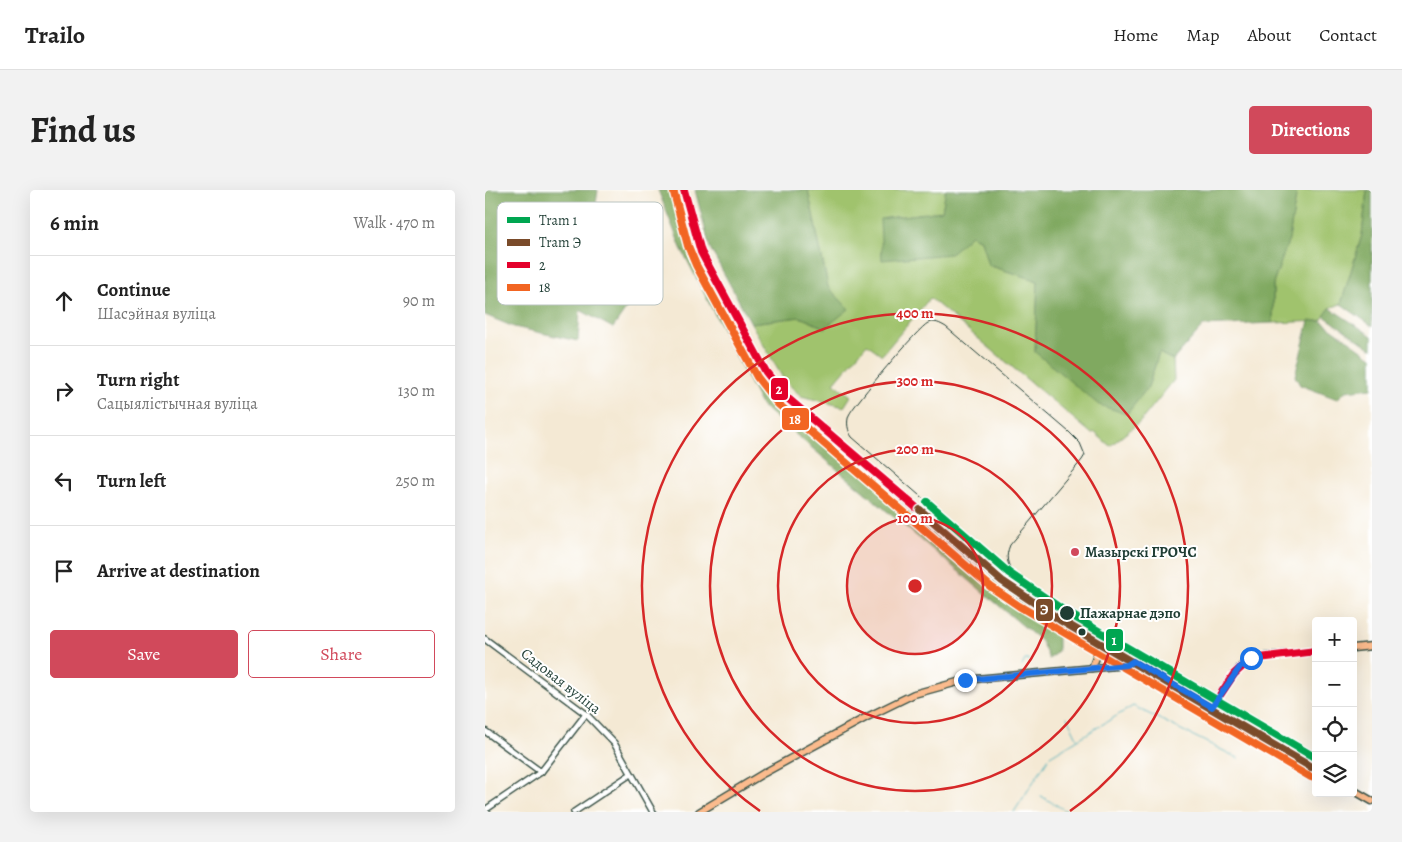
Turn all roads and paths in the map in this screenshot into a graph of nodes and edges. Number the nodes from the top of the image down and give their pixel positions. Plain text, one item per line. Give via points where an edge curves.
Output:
1 (684, 190) edge
2 (485, 639) edge
3 (1097, 641) junction
4 (1372, 646) edge
5 (1357, 648) edge
6 (1312, 651) edge
7 (1133, 661) junction
8 (1092, 668) junction
9 (1212, 707) junction
10 (586, 714) junction
11 (485, 731) edge
12 (1312, 766) edge
13 (541, 772) junction
14 (631, 774) junction
15 (1357, 792) edge
16 (1372, 801) edge
17 (485, 810) edge
18 (574, 812) edge
19 (653, 812) edge
20 (699, 812) edge

1 - 3 main road via 705,260 779,390 998,579
2 - 10 street, Садовая вуліца
3 - 7 main road
3 - 8 main road via 1097,655
4 - 5 main road
6 - 9 main road via 1251,658 1240,667
7 - 8 main road via 1127,665
7 - 9 main road
8 - 20 main road via 965,680 914,694 773,768
9 - 12 main road
10 - 13 street
10 - 14 street, Садовая вуліца via 614,743
11 - 13 street
13 - 17 street
14 - 18 street
14 - 19 street, Садовая вуліца
15 - 16 main road

